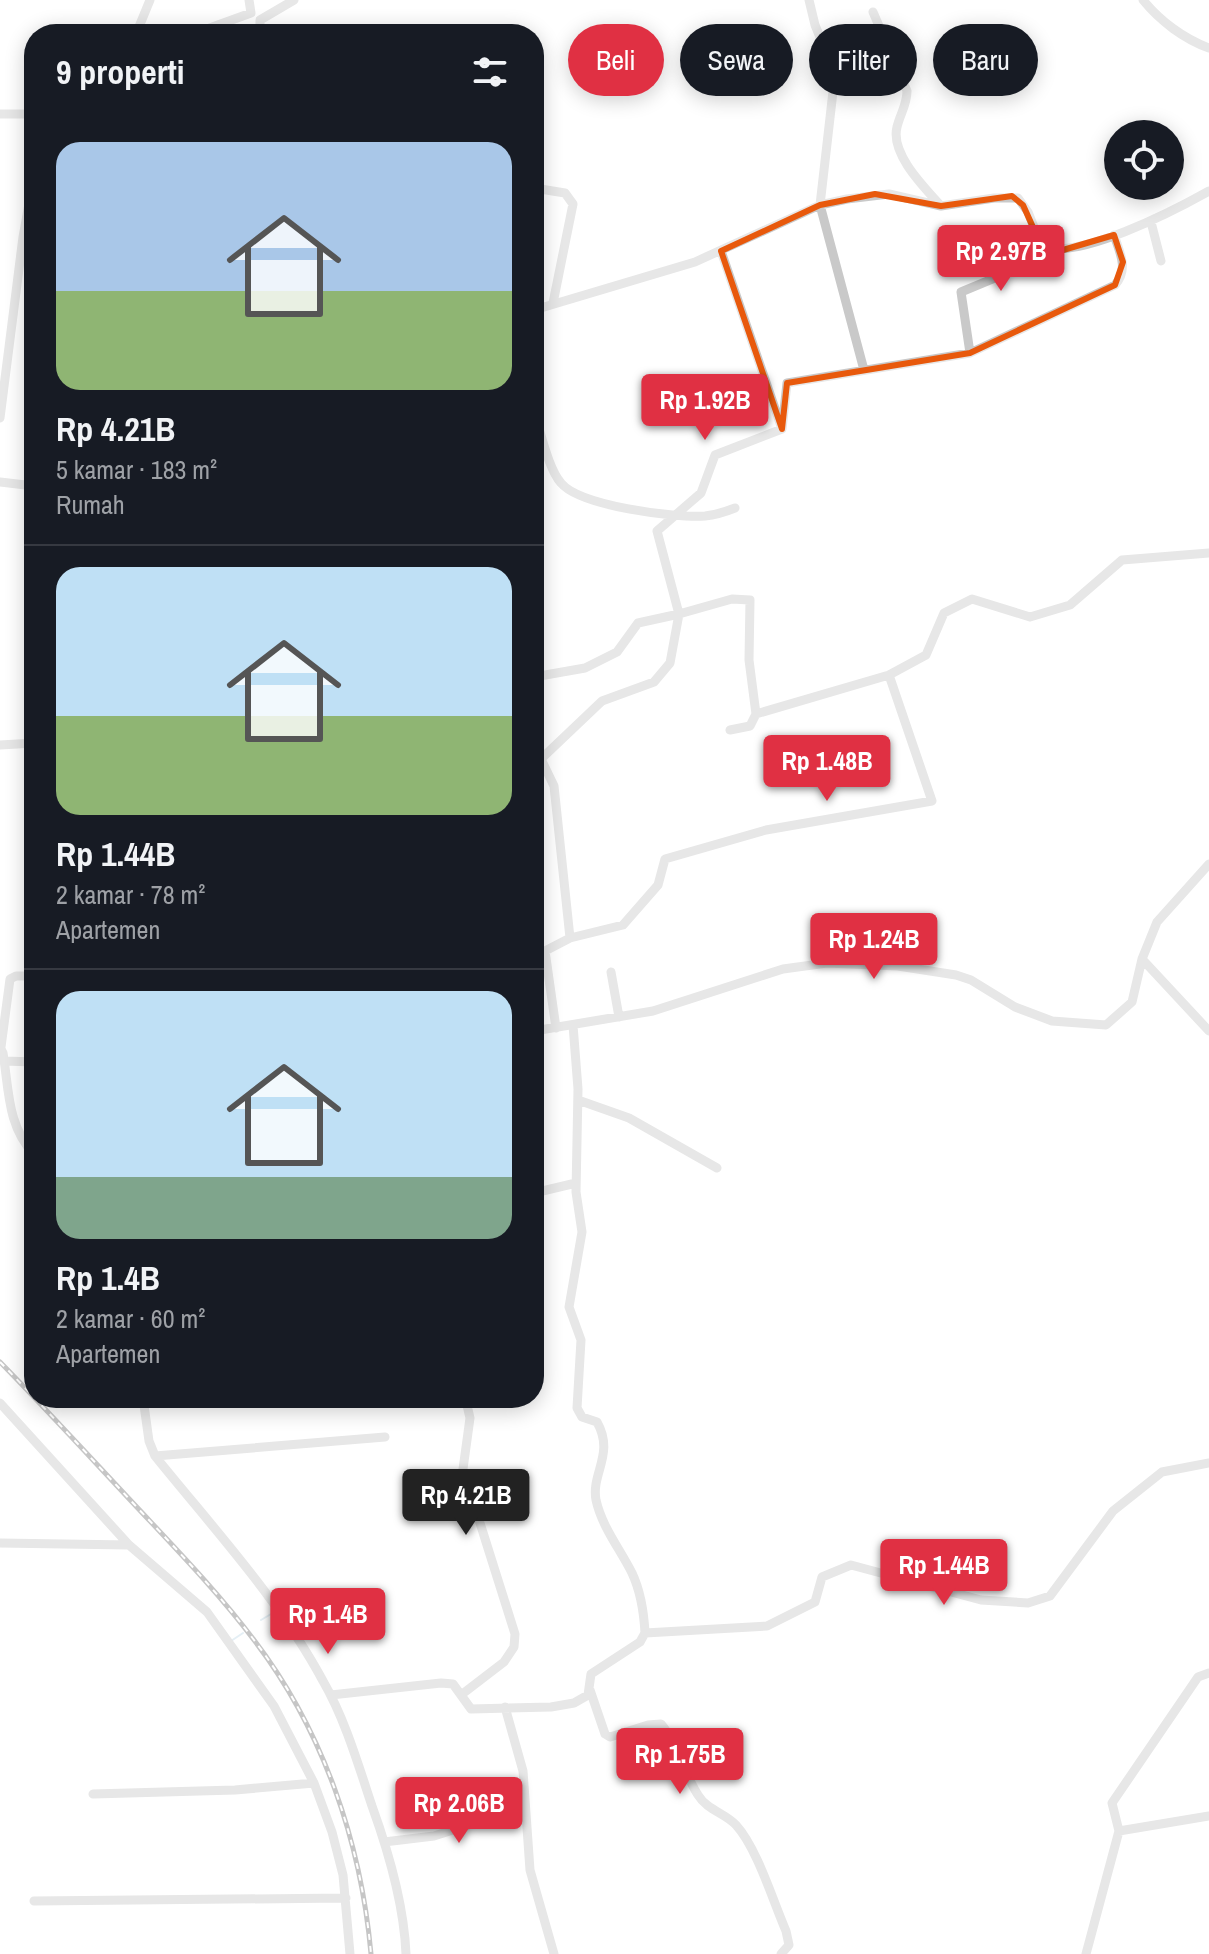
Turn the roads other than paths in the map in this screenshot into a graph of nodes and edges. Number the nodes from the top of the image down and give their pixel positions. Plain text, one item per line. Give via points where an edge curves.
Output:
1 (150, 0) edge
2 (249, 0) edge
3 (294, 0) edge
4 (809, 0) edge
5 (1143, 0) edge
6 (873, 12) dead end
7 (140, 24) edge
8 (221, 24) edge
9 (260, 24) edge
10 (1209, 48) edge
11 (0, 114) edge
12 (24, 114) edge
13 (544, 190) edge
14 (1209, 191) edge
15 (820, 205) junction
16 (941, 206) junction
17 (1151, 222) junction
18 (24, 231) edge
19 (1114, 235) junction
20 (1063, 250) junction
21 (721, 251) junction
22 (1161, 261) dead end
23 (553, 303) junction
24 (544, 306) edge
25 (970, 353) junction
26 (864, 370) junction
27 (0, 418) edge
28 (782, 429) junction
29 (544, 441) edge
30 (0, 482) edge
31 (24, 485) edge
32 (735, 508) dead end
33 (676, 515) junction
34 (1209, 553) edge
35 (679, 614) junction
36 (544, 675) edge
37 (889, 675) junction
38 (756, 714) junction
39 (730, 730) dead end
40 (24, 744) edge
41 (0, 745) edge
42 (544, 756) edge
43 (544, 765) edge
44 (1209, 864) edge
45 (570, 938) junction
46 (545, 951) joint
47 (1142, 959) junction
48 (611, 972) dead end
49 (5, 978) edge
50 (619, 1017) junction
51 (573, 1025) junction
52 (556, 1028) junction
53 (544, 1030) edge
54 (1209, 1031) edge
55 (0, 1047) edge
56 (5, 1061) junction
57 (24, 1062) edge
58 (578, 1100) junction
59 (24, 1141) edge
60 (717, 1168) dead end
61 (576, 1183) junction
62 (544, 1191) edge
63 (0, 1403) edge
64 (144, 1408) edge
65 (468, 1408) edge
66 (385, 1437) dead end
67 (155, 1456) junction
68 (1209, 1463) edge
69 (0, 1543) edge
70 (129, 1545) junction
71 (645, 1633) junction
72 (1209, 1673) edge
73 (590, 1690) junction
74 (331, 1695) junction
75 (461, 1695) junction
76 (505, 1707) junction
77 (314, 1783) junction
78 (93, 1794) dead end
79 (525, 1807) junction
80 (1209, 1816) edge
81 (1119, 1831) junction
82 (384, 1842) junction
83 (346, 1898) junction
84 (34, 1901) dead end
85 (350, 1954) edge
86 (406, 1954) edge
87 (554, 1954) edge
88 (781, 1954) edge
89 (1086, 1954) edge

1 - 7 street
2 - 8 street via 251,13
3 - 9 street
4 - 15 street via 835,74
5 - 10 street via 1192,42
6 - 16 street via 907,91 895,130 897,143 911,172
11 - 12 street
13 - 23 street via 565,193 573,204
14 - 17 street
15 - 16 street via 875,194
15 - 21 street
15 - 26 street
16 - 20 street via 1018,198 1041,245
17 - 19 street
17 - 22 street
18 - 27 street
19 - 20 street
19 - 25 street via 1123,262 1115,285
20 - 25 street via 961,292
21 - 23 street
21 - 28 street
23 - 24 street
25 - 26 street
26 - 28 street via 787,383
28 - 33 street via 715,455 701,493
29 - 33 street via 558,480 570,492 627,509
30 - 31 street
32 - 33 street via 703,516
33 - 35 street via 657,531
34 - 37 street via 1122,560 1070,605 1030,617 972,599 944,613 926,655
35 - 36 street via 638,623 617,652 585,668
35 - 38 street via 732,599 750,600 749,660
35 - 42 street via 670,663 654,682 602,701
37 - 38 street
37 - 45 street via 932,801 766,830 665,859 658,885 623,925
38 - 39 street via 750,726
40 - 41 street
43 - 45 street via 554,786
44 - 47 street via 1157,922
45 - 46 street
46 - 52 street
47 - 50 street via 1132,1002 1106,1025 1052,1021 956,975 827,963 783,969
47 - 54 street
48 - 50 street
49 - 55 street
50 - 51 street
51 - 52 street
51 - 58 street
52 - 53 street
55 - 56 street
56 - 57 street
56 - 59 street via 11,1114
58 - 60 street via 629,1118
58 - 61 street
61 - 62 street
61 - 71 street via 582,1232 569,1307 581,1340 577,1408 582,1417 597,1422 602,1433 604,1458 596,1499 634,1578
63 - 70 street
64 - 67 street
65 - 75 street via 463,1469 515,1634 504,1662
66 - 67 street
67 - 74 street via 266,1595
68 - 71 street via 1162,1472 1113,1511 1050,1596 1028,1603 981,1600 851,1565 822,1577 815,1602 767,1626
69 - 70 street
70 - 77 street via 197,1602 230,1642 274,1706
71 - 73 street via 640,1642 591,1674
72 - 81 street via 1198,1677 1112,1803
73 - 76 street via 574,1703
73 - 88 street via 610,1737 661,1724 698,1797 735,1824 750,1845 786,1931 789,1945
74 - 75 street via 441,1683 453,1684
74 - 82 street
75 - 76 street via 471,1709
76 - 79 street via 523,1771
77 - 78 street
77 - 83 street via 339,1855
79 - 82 street via 434,1836
79 - 87 street via 530,1870
80 - 81 street
81 - 89 street
82 - 86 street
83 - 84 street
83 - 85 street

